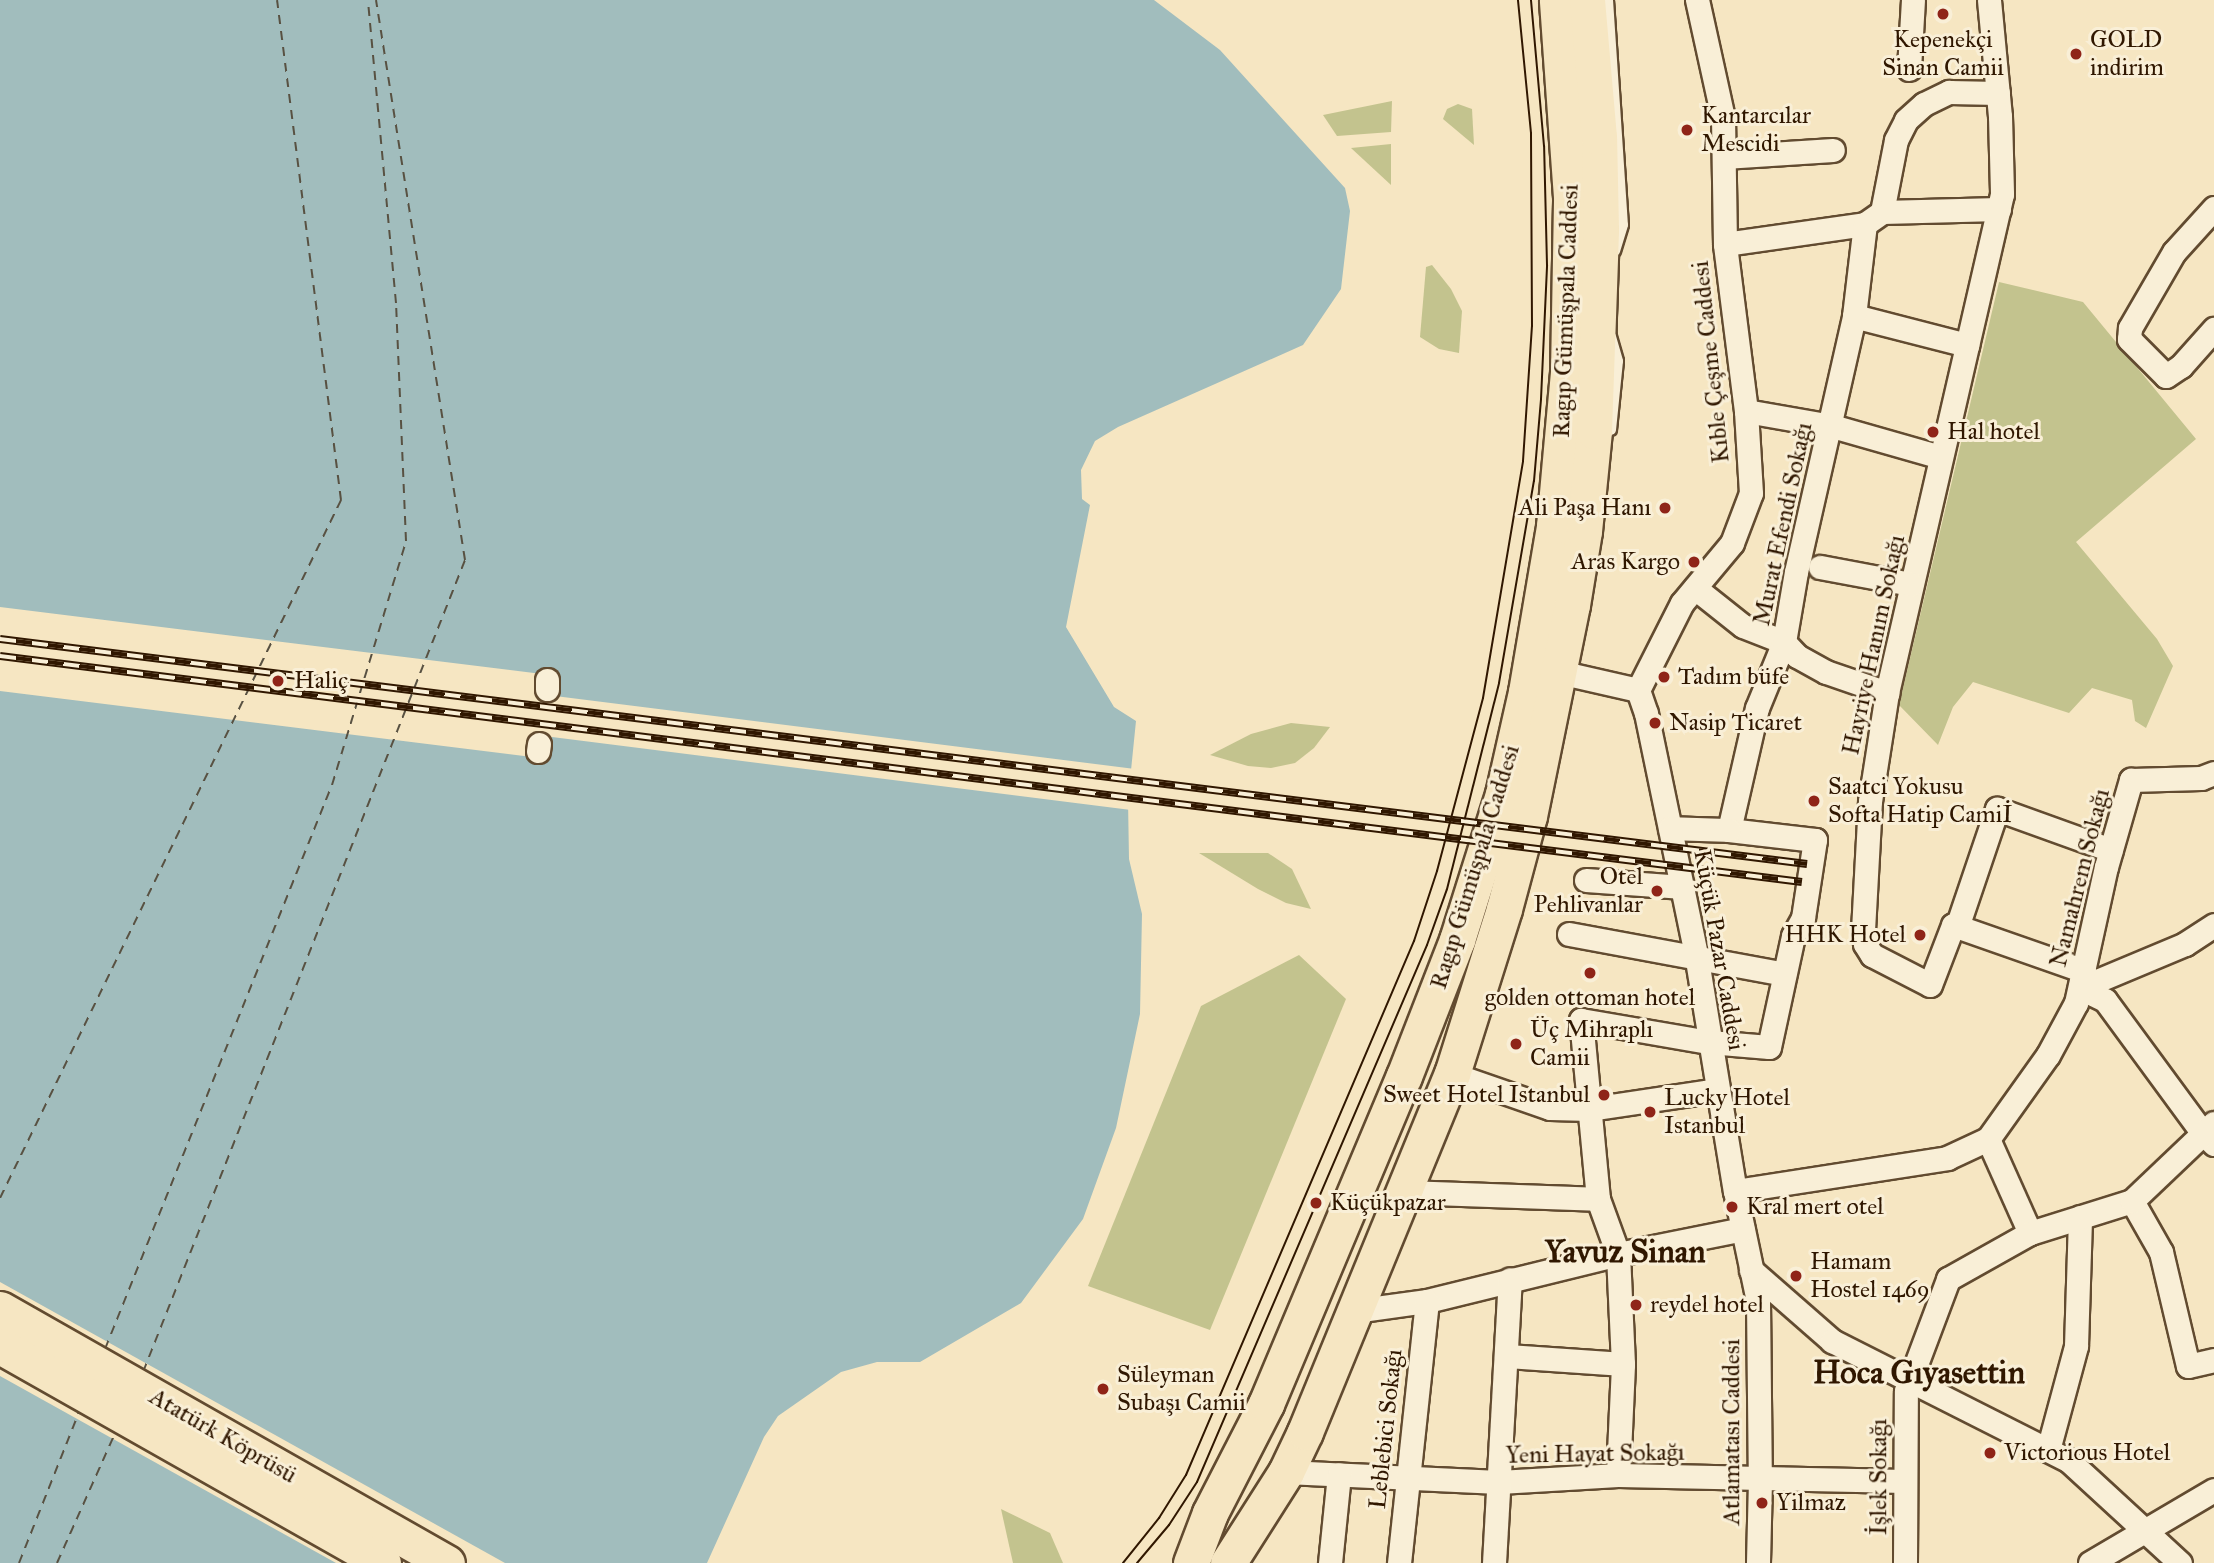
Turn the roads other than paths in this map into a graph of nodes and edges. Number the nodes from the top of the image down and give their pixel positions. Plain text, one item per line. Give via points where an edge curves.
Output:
1 (1557, 0) edge
2 (1587, 0) edge
3 (1608, 0) edge
4 (1913, 0) edge
5 (1989, 0) edge
6 (1702, 3) edge
7 (1909, 69) dead end
8 (1998, 93) junction
9 (1833, 150) dead end
10 (1724, 157) junction
11 (2214, 208) edge
12 (1999, 209) junction
13 (1874, 218) junction
14 (1725, 244) junction
15 (1599, 294) junction
16 (1854, 316) junction
17 (2214, 329) edge
18 (1967, 345) junction
19 (1746, 411) junction
20 (1832, 426) junction
21 (1610, 440) dead end
22 (1941, 457) junction
23 (1820, 567) dead end
24 (1912, 584) junction
25 (1695, 588) junction
26 (1784, 642) junction
27 (1566, 662) junction
28 (1638, 691) junction
29 (1887, 693) junction
30 (2214, 774) edge
31 (1670, 828) junction
32 (1729, 830) junction
33 (2111, 850) junction
34 (1586, 880) dead end
35 (1683, 887) junction
36 (2214, 925) edge
37 (1956, 927) junction
38 (1569, 934) dead end
39 (1698, 960) junction
40 (1784, 974) junction
41 (2082, 979) junction
42 (1709, 1042) junction
43 (1452, 1073) junction
44 (1717, 1090) junction
45 (1590, 1109) junction
46 (2210, 1133) edge
47 (1988, 1139) junction
48 (1735, 1191) junction
49 (1402, 1192) junction
50 (1598, 1199) junction
51 (2132, 1201) junction
52 (2080, 1217) junction
53 (1743, 1229) junction
54 (2030, 1233) junction
55 (1618, 1254) junction
56 (1751, 1270) junction
57 (1510, 1279) junction
58 (1427, 1301) junction
59 (1758, 1301) joint
60 (0, 1309) edge
61 (1354, 1311) junction
62 (0, 1346) edge
63 (1508, 1356) junction
64 (2214, 1360) edge
65 (1623, 1364) junction
66 (1908, 1386) junction
67 (2048, 1450) junction
68 (1286, 1472) junction
69 (1339, 1474) junction
70 (1618, 1475) junction
71 (1407, 1476) junction
72 (1760, 1480) junction
73 (1905, 1481) junction
74 (1499, 1482) junction
75 (2214, 1490) edge
76 (1210, 1513) junction
77 (2148, 1531) junction
78 (1233, 1558) edge
79 (383, 1563) edge
80 (447, 1563) edge
81 (1172, 1563) edge
82 (1191, 1563) edge
83 (1330, 1563) edge
84 (1399, 1563) edge
85 (1494, 1563) edge
86 (1758, 1563) edge
87 (1905, 1563) edge
88 (2090, 1563) edge
89 (2180, 1563) edge

1 - 76 main road, Ragıp Gümüşpala Caddesi via 1571,197 1568,373 1554,526 1527,692 1503,794 1457,940 1266,1404
2 - 15 main road, Ragıp Gümüşpala Caddesi via 1599,137
3 - 15 lane via 1623,225
4 - 7 street
5 - 8 street, Hayriye Hanım Sokağı
6 - 10 street, Kıble Çeşme Caddesi via 1723,118
8 - 12 street, Hayriye Hanım Sokağı
8 - 13 street, Murat Efendi Sokağı via 1949,92 1924,104 1906,120 1895,140
9 - 10 street
10 - 14 street, Kıble Çeşme Caddesi
11 - 17 street via 2174,252 2130,328 2129,339 2166,376
12 - 13 street
12 - 18 street, Hayriye Hanım Sokağı
13 - 14 street
13 - 16 street, Murat Efendi Sokağı
14 - 19 street, Kıble Çeşme Caddesi
15 - 21 lane via 1618,360
15 - 27 main road, Ragıp Gümüşpala Caddesi via 1594,431
16 - 18 street
16 - 20 street, Murat Efendi Sokağı
18 - 22 street, Hayriye Hanım Sokağı
19 - 20 street
19 - 25 street, Kıble Çeşme Caddesi via 1751,493 1732,543
20 - 22 street
20 - 26 street, Murat Efendi Sokağı
22 - 24 street, Hayriye Hanım Sokağı
23 - 24 street
24 - 29 street, Hayriye Hanım Sokağı
25 - 26 street via 1743,626
25 - 28 street, Kıble Çeşme Caddesi via 1682,604
26 - 29 street via 1797,656 1826,672
26 - 32 street, Murat Efendi Sokağı via 1757,708
27 - 28 street
27 - 43 main road, Ragıp Gümüşpala Caddesi via 1526,830
28 - 31 street, Küçük Pazar Caddesi
29 - 37 street, Hayriye Hanım Sokağı via 1870,801 1865,944 1880,961 1930,985 1953,925
30 - 33 street, Namahrem Sokağı via 2131,780
31 - 32 street
31 - 35 street, Küçük Pazar Caddesi
32 - 40 street via 1815,841 1803,918 1793,936
33 - 37 street via 1997,809
33 - 41 street, Namahrem Sokağı
34 - 35 street
35 - 39 street, Küçük Pazar Caddesi
36 - 41 street via 2185,944
37 - 41 street
38 - 39 street
39 - 40 street
39 - 42 street, Küçük Pazar Caddesi
40 - 42 street via 1769,1047
41 - 46 street via 2105,1000
41 - 47 street, Namahrem Sokağı via 2048,1055
42 - 44 street, Küçük Pazar Caddesi
42 - 45 street via 1581,1020
43 - 45 street via 1550,1108
43 - 49 main road, Ragıp Gümüşpala Caddesi
44 - 45 street
44 - 48 street, Küçük Pazar Caddesi
45 - 50 street
46 - 51 street
47 - 48 street via 1947,1158
47 - 54 street
48 - 53 street, Küçük Pazar Caddesi
49 - 50 street
49 - 61 main road, Ragıp Gümüşpala Caddesi
50 - 55 street
51 - 52 street, İşlek Sokağı
51 - 64 street via 2161,1252 2188,1366
52 - 54 street, İşlek Sokağı
52 - 67 street via 2076,1346
53 - 55 street
53 - 56 street, Küçük Pazar Caddesi
54 - 66 street, İşlek Sokağı via 1948,1279
55 - 57 street
55 - 65 street
56 - 59 street, Küçük Pazar Caddesi
56 - 66 street via 1832,1341
57 - 58 street
57 - 63 street
58 - 61 street
58 - 71 street, Leblebici Sokağı
59 - 72 street, Atlamatası Caddesi
60 - 80 main road, Atatürk Köprüsü
61 - 68 main road, Ragıp Gümüşpala Caddesi
62 - 79 main road, Atatürk Köprüsü
63 - 65 street
63 - 74 street
65 - 70 street
66 - 67 street
66 - 73 street, İşlek Sokağı
67 - 77 street via 2068,1460
68 - 69 street, Yeni Hayat Sokağı
68 - 78 main road, Ragıp Gümüşpala Caddesi
69 - 71 street, Yeni Hayat Sokağı
69 - 83 street
70 - 72 street, Yeni Hayat Sokağı
70 - 74 street, Yeni Hayat Sokağı
71 - 74 street, Yeni Hayat Sokağı
71 - 84 street, Leblebici Sokağı
72 - 73 street, Yeni Hayat Sokağı
72 - 86 street, Atlamatası Caddesi
73 - 87 street, İşlek Sokağı
74 - 85 street
75 - 77 street
76 - 81 main road
76 - 82 main road, Ragıp Gümüşpala Caddesi
77 - 88 street
77 - 89 street

